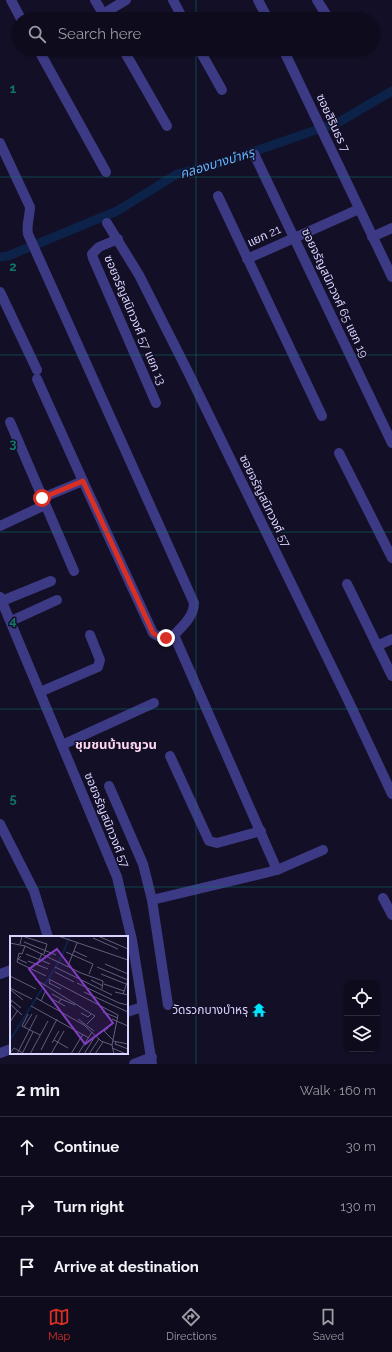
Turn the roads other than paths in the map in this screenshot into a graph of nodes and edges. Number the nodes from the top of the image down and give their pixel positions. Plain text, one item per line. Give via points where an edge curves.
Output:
1 (11, 0) edge
2 (95, 0) edge
3 (126, 0) edge
4 (173, 0) edge
5 (258, 0) edge
6 (317, 0) edge
7 (17, 12) edge
8 (102, 12) edge
9 (110, 12) edge
10 (179, 12) edge
11 (264, 12) edge
12 (325, 12) edge
13 (42, 56) edge
14 (127, 56) edge
15 (204, 56) edge
16 (286, 56) edge
17 (222, 90) dead end
18 (167, 126) dead end
19 (0, 143) edge
20 (254, 154) dead end
21 (106, 172) dead end
22 (218, 196) dead end
23 (359, 209) junction
24 (107, 223) dead end
25 (392, 228) edge
26 (294, 237) junction
27 (372, 237) junction
28 (118, 239) junction
29 (247, 259) junction
30 (392, 277) edge
31 (0, 292) edge
32 (3, 305) edge
33 (156, 403) dead end
34 (322, 416) dead end
35 (10, 422) dead end
36 (392, 443) edge
37 (339, 453) dead end
38 (83, 481) junction
39 (44, 502) junction
40 (0, 526) edge
41 (392, 558) edge
42 (74, 571) dead end
43 (52, 581) dead end
44 (347, 584) dead end
45 (1, 599) edge
46 (58, 600) dead end
47 (11, 621) junction
48 (178, 632) junction
49 (90, 635) dead end
50 (392, 639) edge
51 (377, 646) junction
52 (392, 676) edge
53 (40, 692) junction
54 (154, 703) dead end
55 (62, 745) junction
56 (170, 756) dead end
57 (109, 786) dead end
58 (392, 794) edge
59 (0, 824) edge
60 (261, 831) junction
61 (324, 850) dead end
62 (277, 870) junction
63 (383, 898) dead end
64 (152, 900) junction
65 (392, 915) edge
66 (48, 936) edge
67 (10, 970) edge
68 (0, 974) edge
69 (168, 1005) dead end
70 (142, 1007) junction
71 (128, 1012) edge
72 (10, 1049) edge
73 (0, 1053) edge
74 (152, 1061) edge
75 (134, 1064) edge

1 - 7 street
2 - 8 street
3 - 9 street
4 - 10 street
5 - 11 street
6 - 12 street
13 - 21 street
14 - 18 street
15 - 17 street
16 - 23 street, ซอยสิรินธร 7
19 - 48 street via 30,207 27,226 32,241 194,603 194,610
20 - 26 street, ซอยจรัญสนิทวงศ์ 65 แยก 19
22 - 29 street
23 - 26 street, แยก 21
23 - 27 street, ซอยสิรินธร 7
24 - 28 street, ซอยจรัญสนิทวงศ์ 57
25 - 27 street
26 - 29 street, แยก 21
26 - 36 street, ซอยจรัญสนิทวงศ์ 65 แยก 19
27 - 30 street, ซอยสิรินธร 7
28 - 33 street, ซอยจรัญสนิทวงศ์ 57 แยก 13 via 95,250 93,258
28 - 58 street, ซอยจรัญสนิทวงศ์ 57 via 187,370
29 - 34 street
31 - 32 street
32 - 38 street via 37,374
35 - 39 street
37 - 41 street
38 - 39 street
38 - 48 street via 153,633 166,638
39 - 40 street
39 - 42 street
43 - 45 street
44 - 51 street
45 - 47 street, ซอยจรัญสนิทวงศ์ 57
46 - 47 street
47 - 53 street, ซอยจรัญสนิทวงศ์ 57
48 - 60 street
49 - 53 street via 100,660 98,668
50 - 51 street
51 - 52 street
53 - 55 street, ซอยจรัญสนิทวงศ์ 57
54 - 55 street
55 - 70 street, ซอยจรัญสนิทวงศ์ 57 via 117,877 132,940
56 - 60 street via 209,841 217,843
57 - 64 street via 143,864
59 - 66 street via 34,891
60 - 62 street
61 - 62 street
62 - 64 street
63 - 65 street
64 - 69 street
67 - 68 street
70 - 71 street
70 - 74 street, ซอยจรัญสนิทวงศ์ 57
72 - 73 street
74 - 75 street

